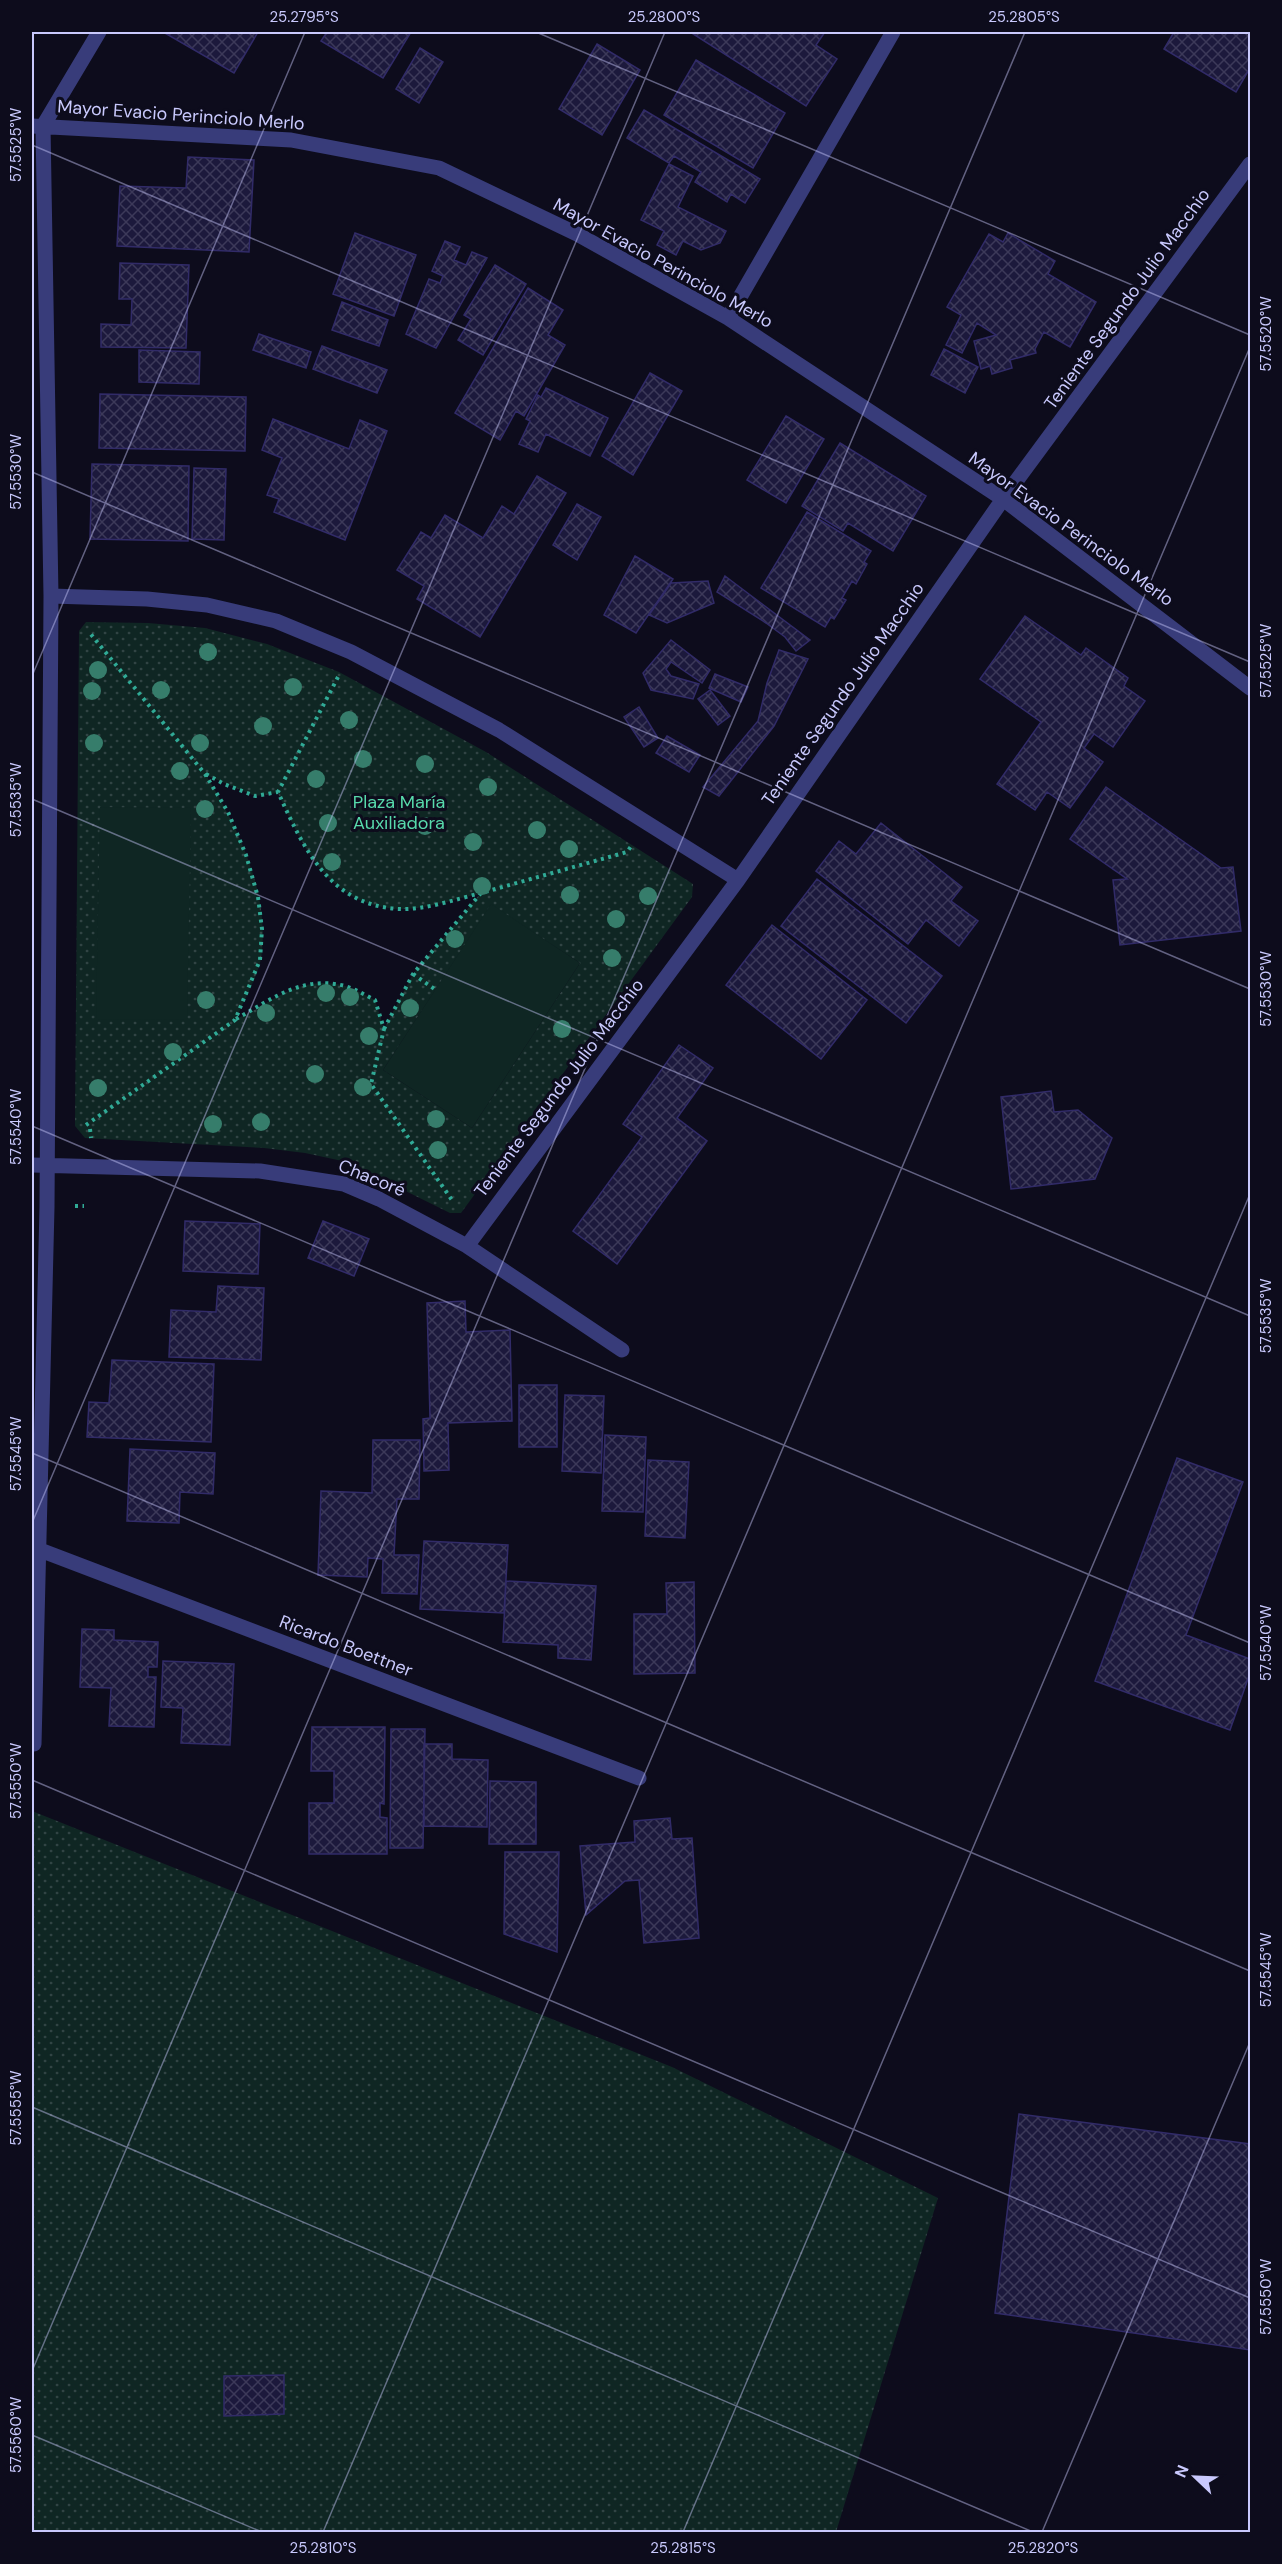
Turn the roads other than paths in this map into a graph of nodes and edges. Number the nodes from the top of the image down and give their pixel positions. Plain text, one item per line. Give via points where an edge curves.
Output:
1 (99, 32) edge
2 (893, 32) edge
3 (37, 126) edge
4 (1251, 164) edge
5 (728, 318) junction
6 (1003, 499) junction
7 (51, 596) junction
8 (1251, 688) edge
9 (738, 880) junction
10 (32, 1166) edge
11 (47, 1166) junction
12 (467, 1246) junction
13 (622, 1350) dead end
14 (40, 1550) junction
15 (34, 1744) dead end
16 (639, 1778) dead end

1 - 3 street
2 - 5 street
3 - 5 street, Mayor Evacio Perinciolo Merlo via 291,140 439,168 577,234
3 - 7 street
4 - 6 street, Teniente Segundo Julio Macchio
5 - 6 street, Mayor Evacio Perinciolo Merlo
6 - 8 street, Mayor Evacio Perinciolo Merlo
6 - 9 street, Teniente Segundo Julio Macchio
7 - 9 street via 207,605 276,621 351,652 499,730
7 - 11 street
9 - 12 street, Teniente Segundo Julio Macchio
10 - 11 street, Chacoré
11 - 12 street, Chacoré via 260,1171 303,1176 353,1188
11 - 14 street
12 - 13 street, Chacoré
14 - 15 street
14 - 16 street, Ricardo Boettner

